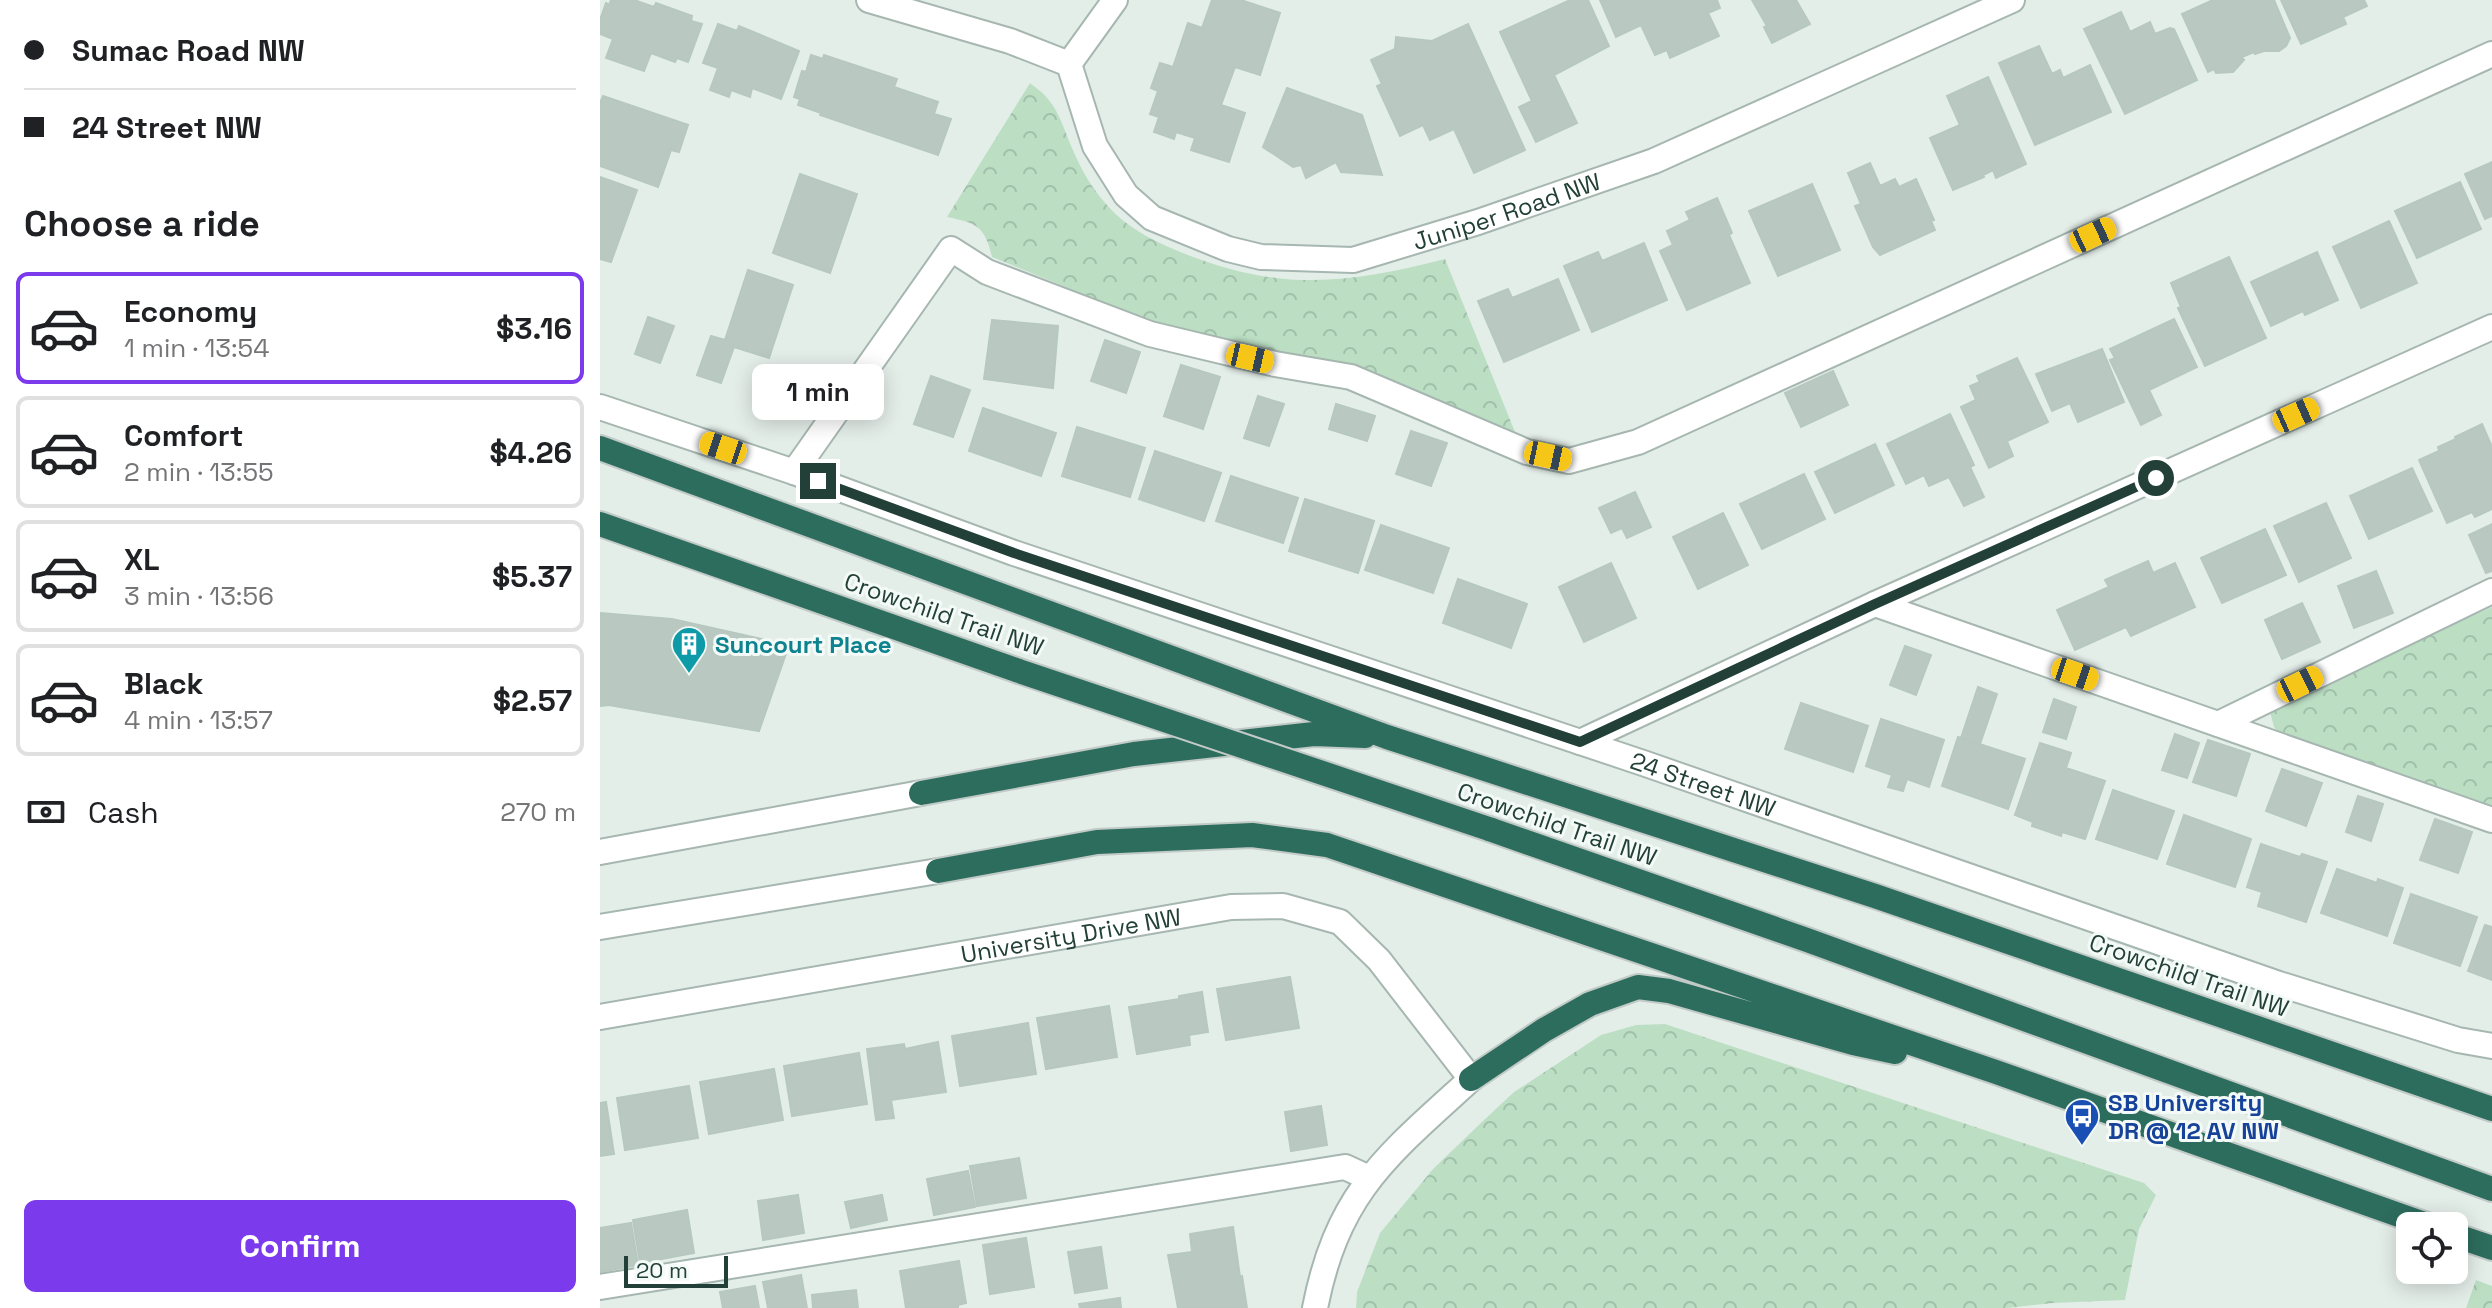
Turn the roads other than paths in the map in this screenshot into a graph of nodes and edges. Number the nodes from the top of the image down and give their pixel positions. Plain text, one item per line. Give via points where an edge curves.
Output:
1 (869, 0) edge
2 (1115, 0) edge
3 (2012, 0) edge
4 (2492, 54) edge
5 (1069, 64) junction
6 (2492, 327) edge
7 (600, 407) edge
8 (600, 448) edge
9 (794, 472) junction
10 (600, 524) edge
11 (2492, 591) edge
12 (1875, 604) junction
13 (2218, 724) junction
14 (1387, 737) junction
15 (1580, 742) junction
16 (921, 793) joint
17 (2492, 820) edge
18 (600, 852) edge
19 (938, 871) joint
20 (600, 927) edge
21 (600, 1017) edge
22 (2492, 1046) edge
23 (1996, 1072) junction
24 (1471, 1079) junction
25 (2492, 1109) edge
26 (1369, 1178) junction
27 (2492, 1189) edge
28 (2396, 1214) edge
29 (2468, 1240) edge
30 (2492, 1248) edge
31 (600, 1287) edge
32 (1315, 1308) edge

1 - 5 street
2 - 5 street
3 - 5 street, Juniper Road NW via 1654,161 1353,260 1261,257 1152,218 1126,195 1095,146
4 - 9 street via 1638,442 1569,461 1527,452 1351,377 1150,334 987,272 951,249
6 - 12 street
7 - 9 street, 24 Street NW
8 - 14 highway, Crowchild Trail NW
9 - 15 street, 24 Street NW via 1014,553
10 - 27 highway, Crowchild Trail NW, bridge via 1807,940
11 - 13 street
12 - 13 street
12 - 15 street
13 - 17 street
14 - 16 highway via 1314,734 1134,754
14 - 25 highway, Crowchild Trail NW via 1875,896
15 - 22 street, 24 Street NW via 2279,984
16 - 18 street
19 - 20 street
19 - 23 highway via 1097,842 1252,835 1327,845
21 - 24 street, University Drive NW via 1231,907 1283,906 1340,922 1379,960
23 - 24 highway via 1853,1043 1638,987 1590,1004
23 - 28 highway
24 - 26 street
26 - 31 street via 1345,1167
26 - 32 street via 1333,1239
29 - 30 highway

